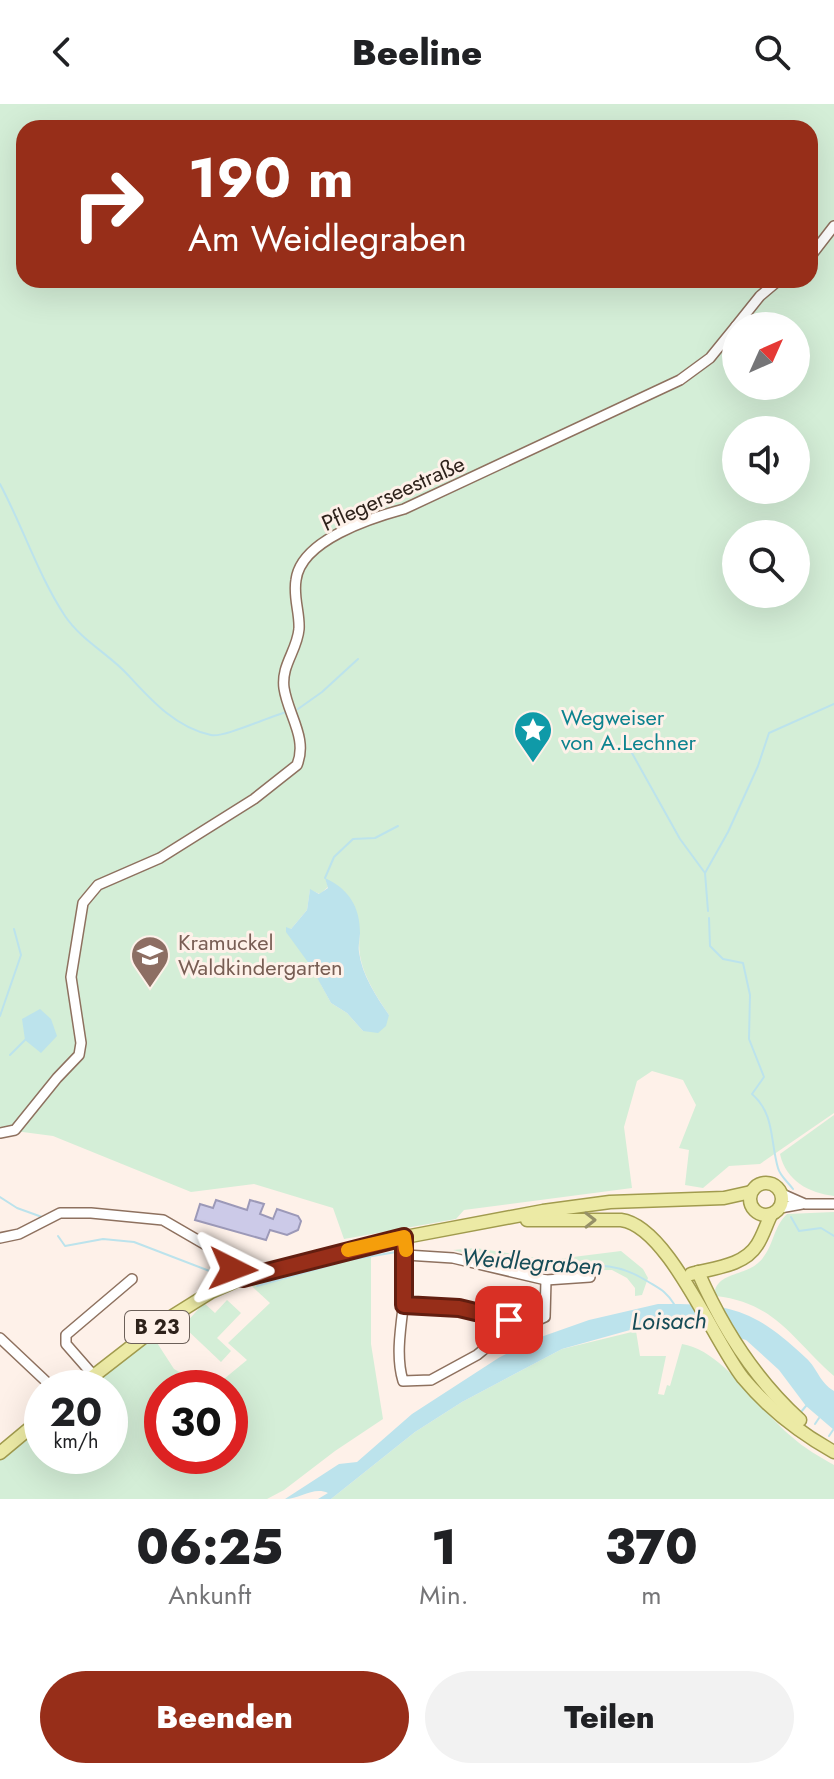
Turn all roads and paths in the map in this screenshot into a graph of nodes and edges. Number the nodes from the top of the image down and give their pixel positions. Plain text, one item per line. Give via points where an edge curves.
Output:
1 (834, 226) edge
2 (818, 247) edge
3 (770, 288) edge
4 (747, 312) edge
5 (722, 344) edge
6 (0, 1133) edge
7 (751, 1192) junction
8 (780, 1193) junction
9 (724, 1198) junction
10 (805, 1204) junction
11 (834, 1204) edge
12 (754, 1210) junction
13 (775, 1211) junction
14 (503, 1220) junction
15 (404, 1237) junction
16 (0, 1238) edge
17 (760, 1239) junction
18 (406, 1255) junction
19 (227, 1263) junction
20 (721, 1266) junction
21 (692, 1274) junction
22 (590, 1277) dead end
23 (243, 1278) junction
24 (132, 1279) dead end
25 (546, 1280) junction
26 (211, 1292) junction
27 (710, 1298) junction
28 (695, 1300) junction
29 (404, 1305) junction
30 (516, 1323) junction
31 (0, 1338) edge
32 (34, 1370) edge
33 (89, 1370) edge
34 (102, 1370) edge
35 (24, 1433) edge
36 (834, 1451) edge
37 (0, 1453) edge

1 - 2 street
3 - 4 street, Pflegerseestraße
5 - 6 street, Pflegerseestraße via 686,377 404,509 371,518 314,551 296,578 299,630 284,676 301,743 297,765 173,850 98,885 83,903 71,977 79,1055 15,1130
7 - 8 main road via 766,1183
7 - 9 main road, B 23
7 - 12 main road
8 - 10 street
8 - 13 main road
9 - 12 main road, B 23
9 - 14 main road, B 23 via 610,1202
10 - 11 street
10 - 13 street
12 - 13 main road
12 - 17 main road
13 - 17 main road
14 - 15 main road, B 23
14 -> 28 main road, B 23 via 630,1221 664,1250
15 - 18 street
15 - 23 main road, B 23
16 - 19 street via 60,1213 147,1218 163,1220 199,1240
17 - 20 main road via 743,1259
18 - 25 street via 453,1258
18 - 29 street
19 - 23 street
19 - 26 street
20 - 21 main road
20 - 27 main road via 709,1280
21 - 27 main road, B 23
21 - 28 main road, B 23
22 - 25 street
23 - 26 main road, B 23
24 - 33 street via 66,1335 66,1344
25 - 30 street via 545,1317
26 - 34 main road, B 23
27 - 36 main road, B 23 via 736,1344 785,1407
28 - 36 main road, B 23 via 744,1379 807,1436
29 - 30 street via 459,1308
29 - 30 street via 403,1381 431,1380 477,1355
31 - 32 street
35 - 37 main road

